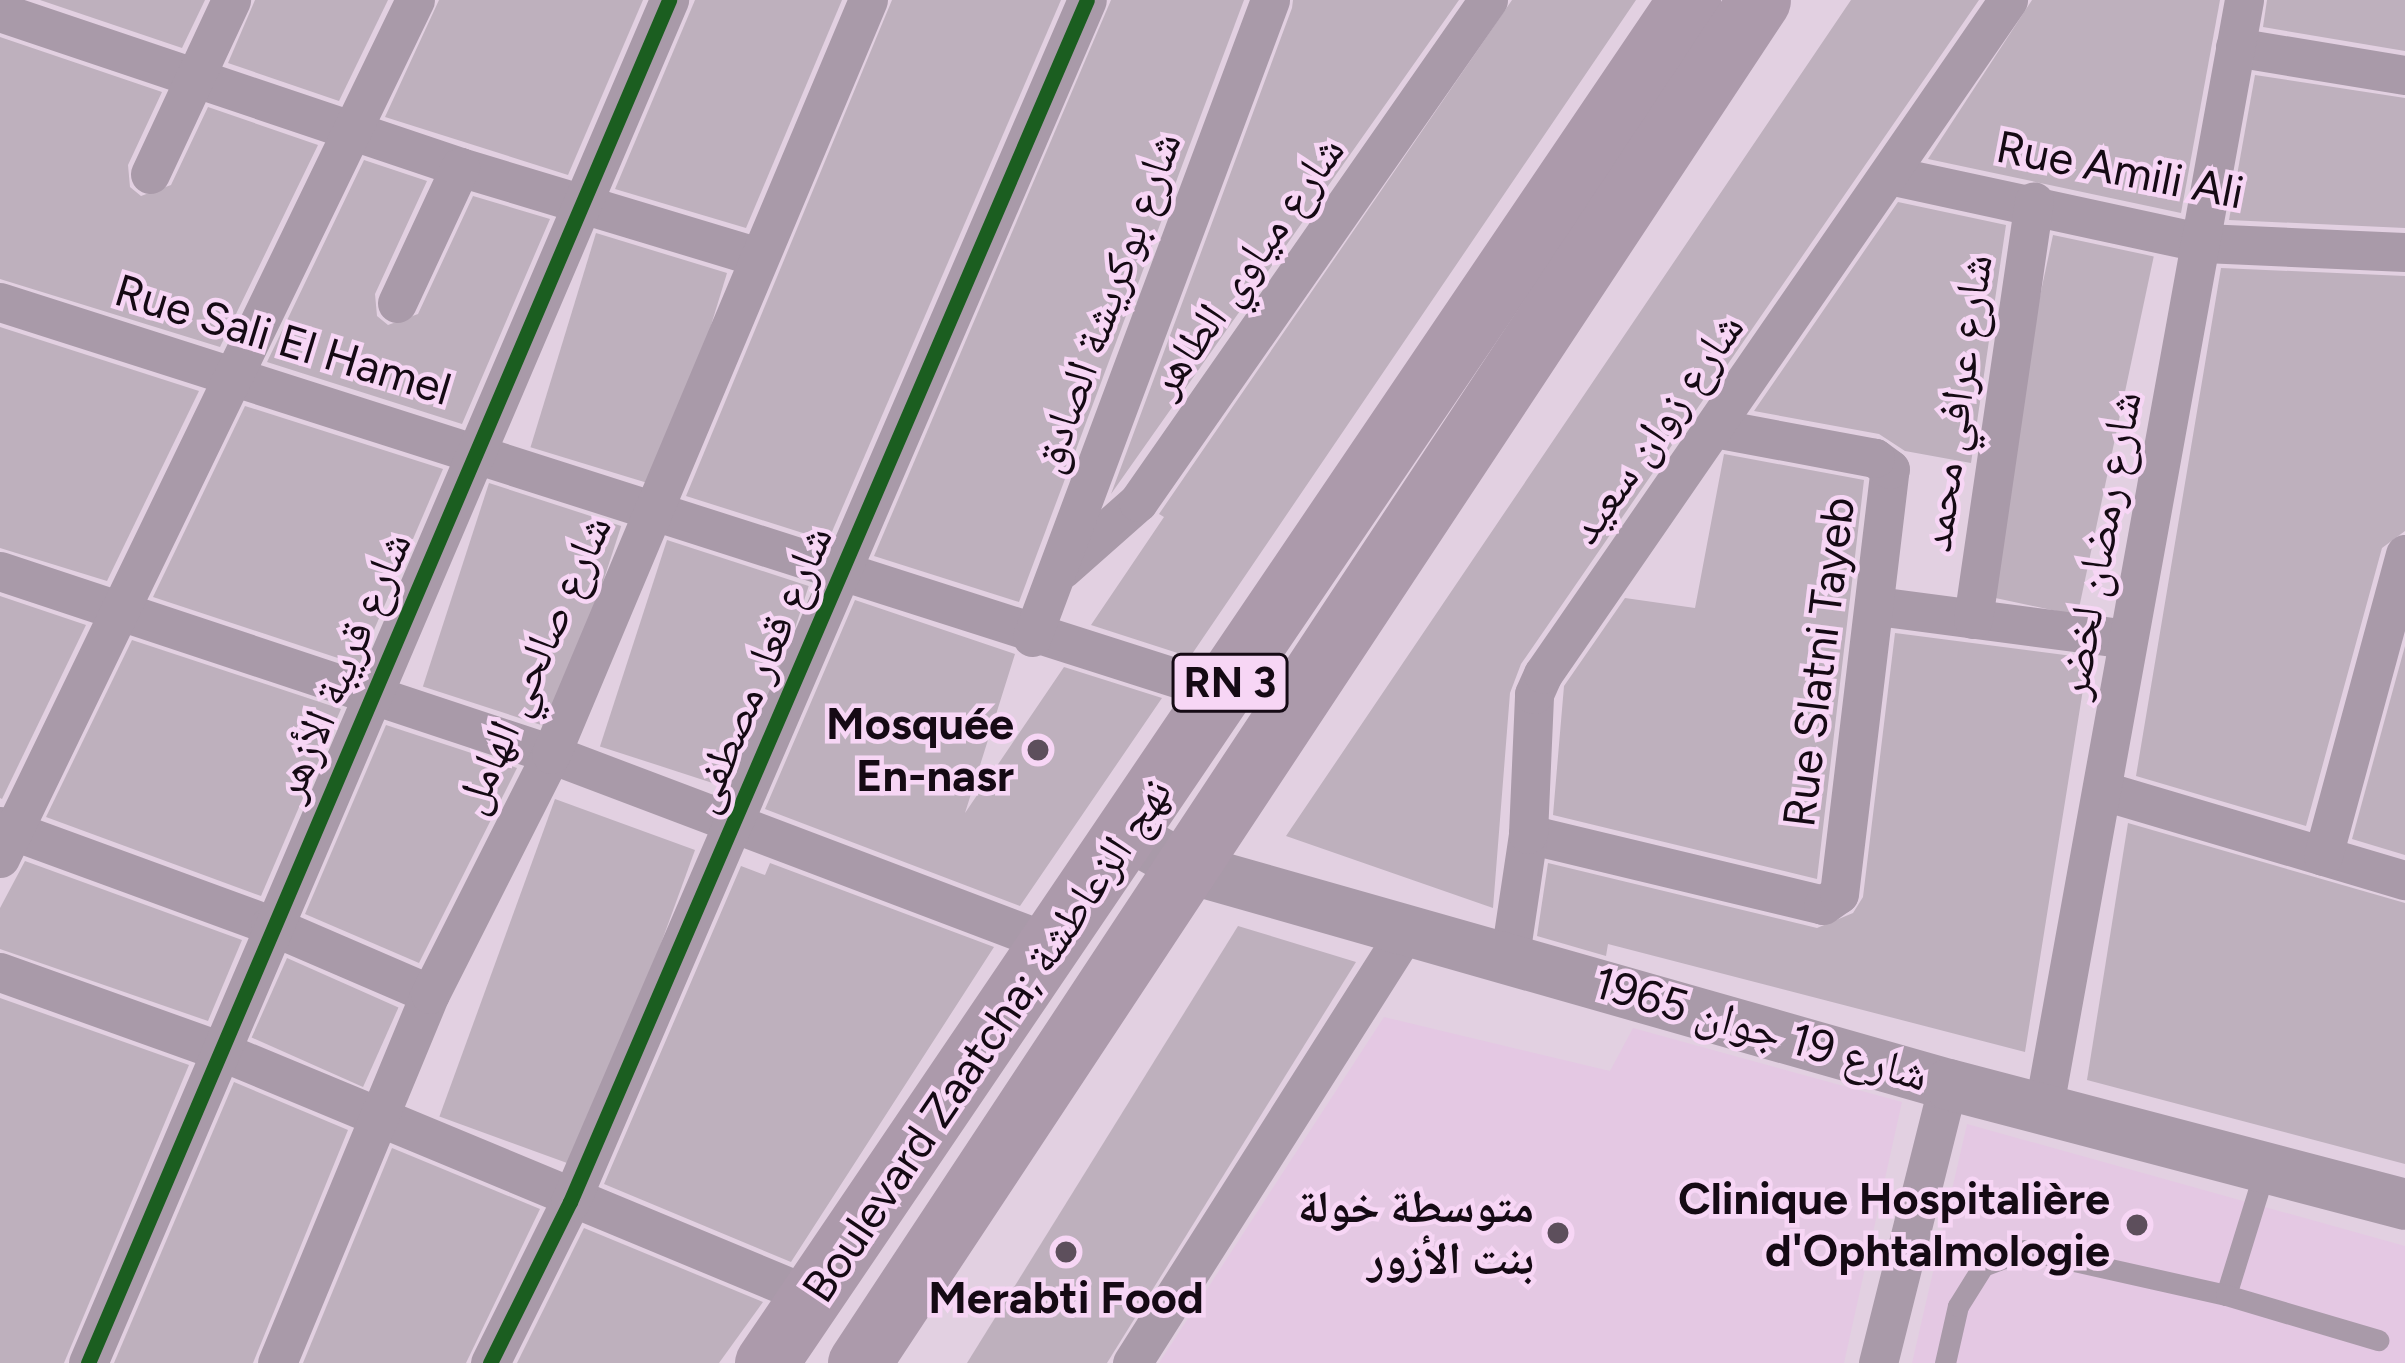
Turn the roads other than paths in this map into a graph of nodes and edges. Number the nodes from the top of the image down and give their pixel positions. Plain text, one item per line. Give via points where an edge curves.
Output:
1 (231, 0) edge
2 (415, 0) edge
3 (669, 0) edge
4 (868, 0) edge
5 (1087, 0) edge
6 (1270, 0) edge
7 (1488, 0) edge
8 (1689, 0) edge
9 (1759, 0) edge
10 (2008, 0) edge
11 (2244, 0) edge
12 (0, 11) edge
13 (2235, 46) junction
14 (2405, 75) edge
15 (194, 77) junction
16 (351, 131) junction
17 (460, 167) junction
18 (150, 174) dead end
19 (1889, 175) junction
20 (2034, 201) junction
21 (580, 202) junction
22 (2204, 243) junction
23 (2405, 252) edge
24 (755, 256) junction
25 (0, 302) edge
26 (398, 304) dead end
27 (227, 380) junction
28 (1715, 428) junction
29 (472, 447) junction
30 (655, 510) junction
31 (2405, 554) edge
32 (1062, 569) junction
33 (0, 572) edge
34 (838, 575) junction
35 (1876, 606) junction
36 (112, 613) junction
37 (1973, 619) junction
38 (1032, 637) junction
39 (2128, 639) junction
40 (1224, 693) junction
41 (372, 697) junction
42 (551, 754) junction
43 (2104, 790) junction
44 (734, 821) junction
45 (1124, 833) junction
46 (1528, 834) junction
47 (4, 838) edge
48 (2323, 856) junction
49 (1185, 867) junction
50 (2405, 880) edge
51 (270, 925) junction
52 (1408, 928) junction
53 (1053, 944) junction
54 (1510, 955) junction
55 (0, 972) edge
56 (430, 994) junction
57 (223, 1052) junction
58 (1948, 1084) junction
59 (2044, 1106) junction
60 (376, 1122) junction
61 (2266, 1166) junction
62 (570, 1202) junction
63 (2405, 1204) edge
64 (2226, 1294) junction
65 (813, 1298) junction
66 (2378, 1340) dead end
67 (88, 1363) edge
68 (277, 1363) edge
69 (490, 1363) edge
70 (766, 1363) edge
71 (859, 1363) edge
72 (1132, 1363) edge
73 (1878, 1363) edge
74 (1945, 1363) edge

1 - 15 street
2 - 16 street
3 - 21 street, شارع قريبة الأزهر
4 - 24 street, شارع صالحي الهامل
5 - 34 street, شارع قعار مصطفى
6 - 32 street, شارع بوكريشة الصادق via 1154,296
7 - 32 street, شارع مياوي الطاهر via 1138,502
8 - 40 main road, Boulevard Zaatcha; نهج الزعاطشة / RN 3
9 - 49 main road, Boulevard Zaatcha; نهج الزعاطشة / RN 3
10 - 19 street, شارع زوان سعيد
11 - 13 street, شارع رمضان لخضر
12 - 15 street
13 - 14 street
13 - 22 street, شارع رمضان لخضر
15 - 16 street
15 - 18 street
16 - 17 street
16 - 27 street
17 - 21 street
17 - 26 street
19 - 20 street, Rue Amili Ali
19 - 28 street, شارع زوان سعيد
20 - 22 street, Rue Amili Ali
20 - 37 street, شارع عرافي محمد
21 - 24 street
21 - 29 street, شارع قريبة الأزهر
22 - 23 street, Rue Amili Ali
22 - 39 street, شارع رمضان لخضر
24 - 30 street, شارع صالحي الهامل
25 - 27 street, Rue Sali El Hamel
27 - 29 street, Rue Sali El Hamel
27 - 36 street
28 - 35 street, Rue Slatni Tayeb via 1885,462
28 - 46 street, شارع زوان سعيد via 1534,694
29 - 30 street, Rue Sali El Hamel
29 - 41 street, شارع قريبة الأزهر
30 - 34 street, Rue Sali El Hamel
30 - 42 street, شارع صالحي الهامل
31 - 48 street
32 - 38 street, شارع بوكريشة الصادق
33 - 36 street
34 - 38 street, Rue Sali El Hamel
34 - 44 street, شارع قعار مصطفى
35 - 37 street
35 - 46 street, Rue Slatni Tayeb via 1834,903
36 - 41 street
36 - 47 street
37 - 39 street
38 - 40 street, Rue Sali El Hamel
39 - 43 street, شارع رمضان لخضر
40 - 45 main road, Boulevard Zaatcha; نهج الزعاطشة / RN 3
41 - 42 street
41 - 51 street, شارع قريبة الأزهر
42 - 44 street
42 - 56 street, شارع صالحي الهامل
43 - 48 street
43 - 59 street, شارع رمضان لخضر
44 - 53 street
44 - 62 street, شارع قعار مصطفى
45 - 49 street, شارع 19 جوان 1965
45 - 53 main road, Boulevard Zaatcha; نهج الزعاطشة / RN 3
46 - 54 street, شارع زوان سعيد
47 - 51 street
48 - 50 street
49 - 52 street, شارع 19 جوان 1965
49 - 71 main road, Boulevard Zaatcha; نهج الزعاطشة / RN 3
51 - 56 street
51 - 57 street, شارع قريبة الأزهر
52 - 54 street, شارع 19 جوان 1965
52 - 72 street
53 - 65 main road, Boulevard Zaatcha; نهج الزعاطشة / RN 3
54 - 58 street, شارع 19 جوان 1965
55 - 57 street
56 - 60 street, شارع صالحي الهامل
57 - 60 street
57 - 67 street, شارع قريبة الأزهر
58 - 59 street, شارع 19 جوان 1965
58 - 73 street
59 - 61 street, شارع 19 جوان 1965
60 - 62 street
60 - 68 street, شارع صالحي الهامل
61 - 63 street, شارع 19 جوان 1965
61 - 64 lane
62 - 65 street
62 - 69 street, شارع قعار مصطفى
64 - 66 lane
64 - 74 lane via 2025,1250 1983,1266 1958,1306
65 - 70 main road, Boulevard Zaatcha; نهج الزعاطشة / RN 3

